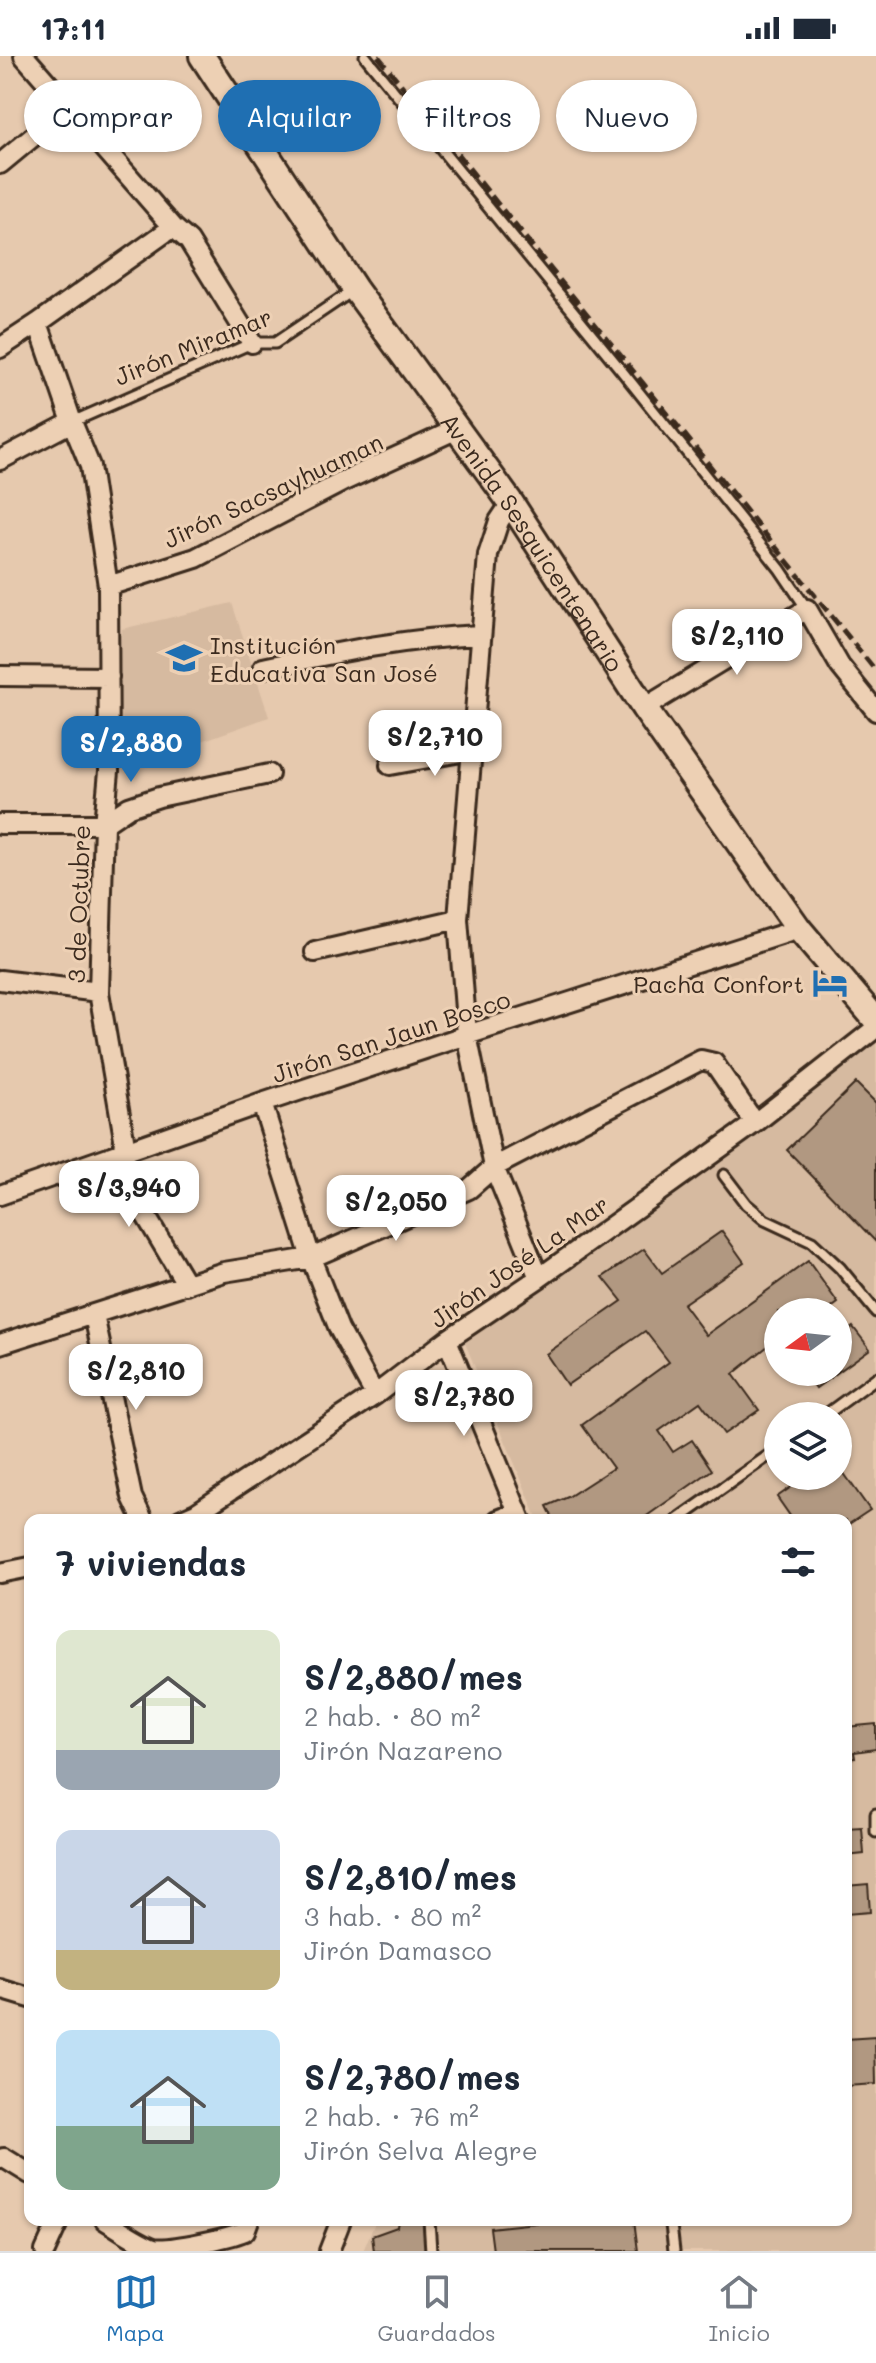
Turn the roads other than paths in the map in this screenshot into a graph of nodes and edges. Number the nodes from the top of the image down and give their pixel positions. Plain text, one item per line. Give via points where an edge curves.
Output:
1 (24, 56) edge
2 (202, 56) edge
3 (365, 56) edge
4 (45, 80) edge
5 (24, 144) edge
6 (108, 152) edge
7 (0, 164) edge
8 (173, 227) junction
9 (355, 289) junction
10 (38, 323) junction
11 (252, 343) junction
12 (0, 348) edge
13 (72, 422) junction
14 (457, 429) junction
15 (0, 460) edge
16 (511, 503) junction
17 (108, 586) junction
18 (807, 609) junction
19 (480, 635) junction
20 (263, 668) dead end
21 (0, 676) edge
22 (109, 677) junction
23 (644, 708) junction
24 (876, 711) edge
25 (472, 750) junction
26 (390, 765) dead end
27 (269, 774) dead end
28 (0, 824) edge
29 (104, 824) junction
30 (458, 919) junction
31 (799, 929) junction
32 (315, 952) dead end
33 (0, 980) edge
34 (99, 992) junction
35 (876, 1020) edge
36 (876, 1028) edge
37 (467, 1035) junction
38 (262, 1103) junction
39 (755, 1123) junction
40 (123, 1153) junction
41 (494, 1167) junction
42 (724, 1175) dead end
43 (0, 1195) edge
44 (311, 1258) junction
45 (539, 1278) junction
46 (187, 1285) junction
47 (876, 1312) edge
48 (94, 1315) junction
49 (447, 1340) junction
50 (0, 1344) edge
51 (876, 1378) edge
52 (375, 1395) junction
53 (843, 1402) edge
54 (764, 1459) edge
55 (140, 1514) edge
56 (194, 1514) edge
57 (518, 1514) edge
58 (686, 1514) edge
59 (24, 1568) edge
60 (0, 1573) edge
61 (876, 1814) edge
62 (876, 1832) edge
63 (0, 1989) edge
64 (24, 1996) edge
65 (0, 2159) edge
66 (24, 2170) edge
67 (56, 2226) edge
68 (115, 2226) edge
69 (244, 2226) edge
70 (339, 2226) edge
71 (429, 2226) edge
72 (671, 2226) edge
73 (45, 2251) edge
74 (329, 2251) edge
75 (431, 2251) edge
76 (674, 2251) edge

1 - 4 street
2 - 9 street, Avenida Sesquicentenario
3 - 18 lane
5 - 7 street
6 - 8 street
8 - 10 street
8 - 11 street via 189,241
9 - 11 lane, Jirón Miramar via 275,343
9 - 14 street, Avenida Sesquicentenario
10 - 12 street
10 - 13 street, 3 de Octubre
11 - 13 lane, Jirón Miramar
13 - 15 street, Jirón Miramar
13 - 17 street, 3 de Octubre via 90,466
14 - 16 street, Avenida Sesquicentenario
14 - 17 street, Jirón Sacsayhuaman via 196,558
16 - 19 street via 488,555
16 - 23 street, Avenida Sesquicentenario
17 - 22 street, 3 de Octubre
18 - 23 street
18 - 24 street via 840,666
19 - 20 street via 370,646
19 - 25 street
21 - 22 street
22 - 29 street, 3 de Octubre
23 - 31 street, Avenida Sesquicentenario
25 - 26 street
25 - 30 street
27 - 29 street via 159,797 129,807
28 - 29 street
29 - 34 street, 3 de Octubre
30 - 32 street
30 - 37 street
31 - 35 street, Avenida Sesquicentenario
31 - 37 street, Jirón San Jaun Bosco
33 - 34 street
34 - 40 street, 3 de Octubre
36 - 39 street, Jirón José La Mar
37 - 38 street, Jirón San Jaun Bosco
37 - 41 street
38 - 40 street, Jirón San Jaun Bosco
38 - 44 street
39 - 41 street via 714,1063 701,1060
39 - 45 street, Jirón José La Mar
40 - 43 street, Jirón San Jaun Bosco
40 - 46 street, 3 de Octubre via 128,1186
41 - 44 street via 469,1189
41 - 45 street
42 - 47 lane via 765,1220 812,1242
44 - 46 street via 224,1272
44 - 52 street via 339,1329
45 - 49 street, Jirón José La Mar
46 - 48 street
48 - 50 street
48 - 55 street via 132,1497
49 - 52 street, Jirón José La Mar
49 - 57 street
51 - 53 lane
52 - 56 street, Jirón José La Mar
54 - 58 lane
59 - 60 street
61 - 62 lane
63 - 64 street
65 - 66 street
67 - 73 street
68 - 69 street via 156,2250
70 - 74 street
71 - 75 lane
72 - 76 lane

